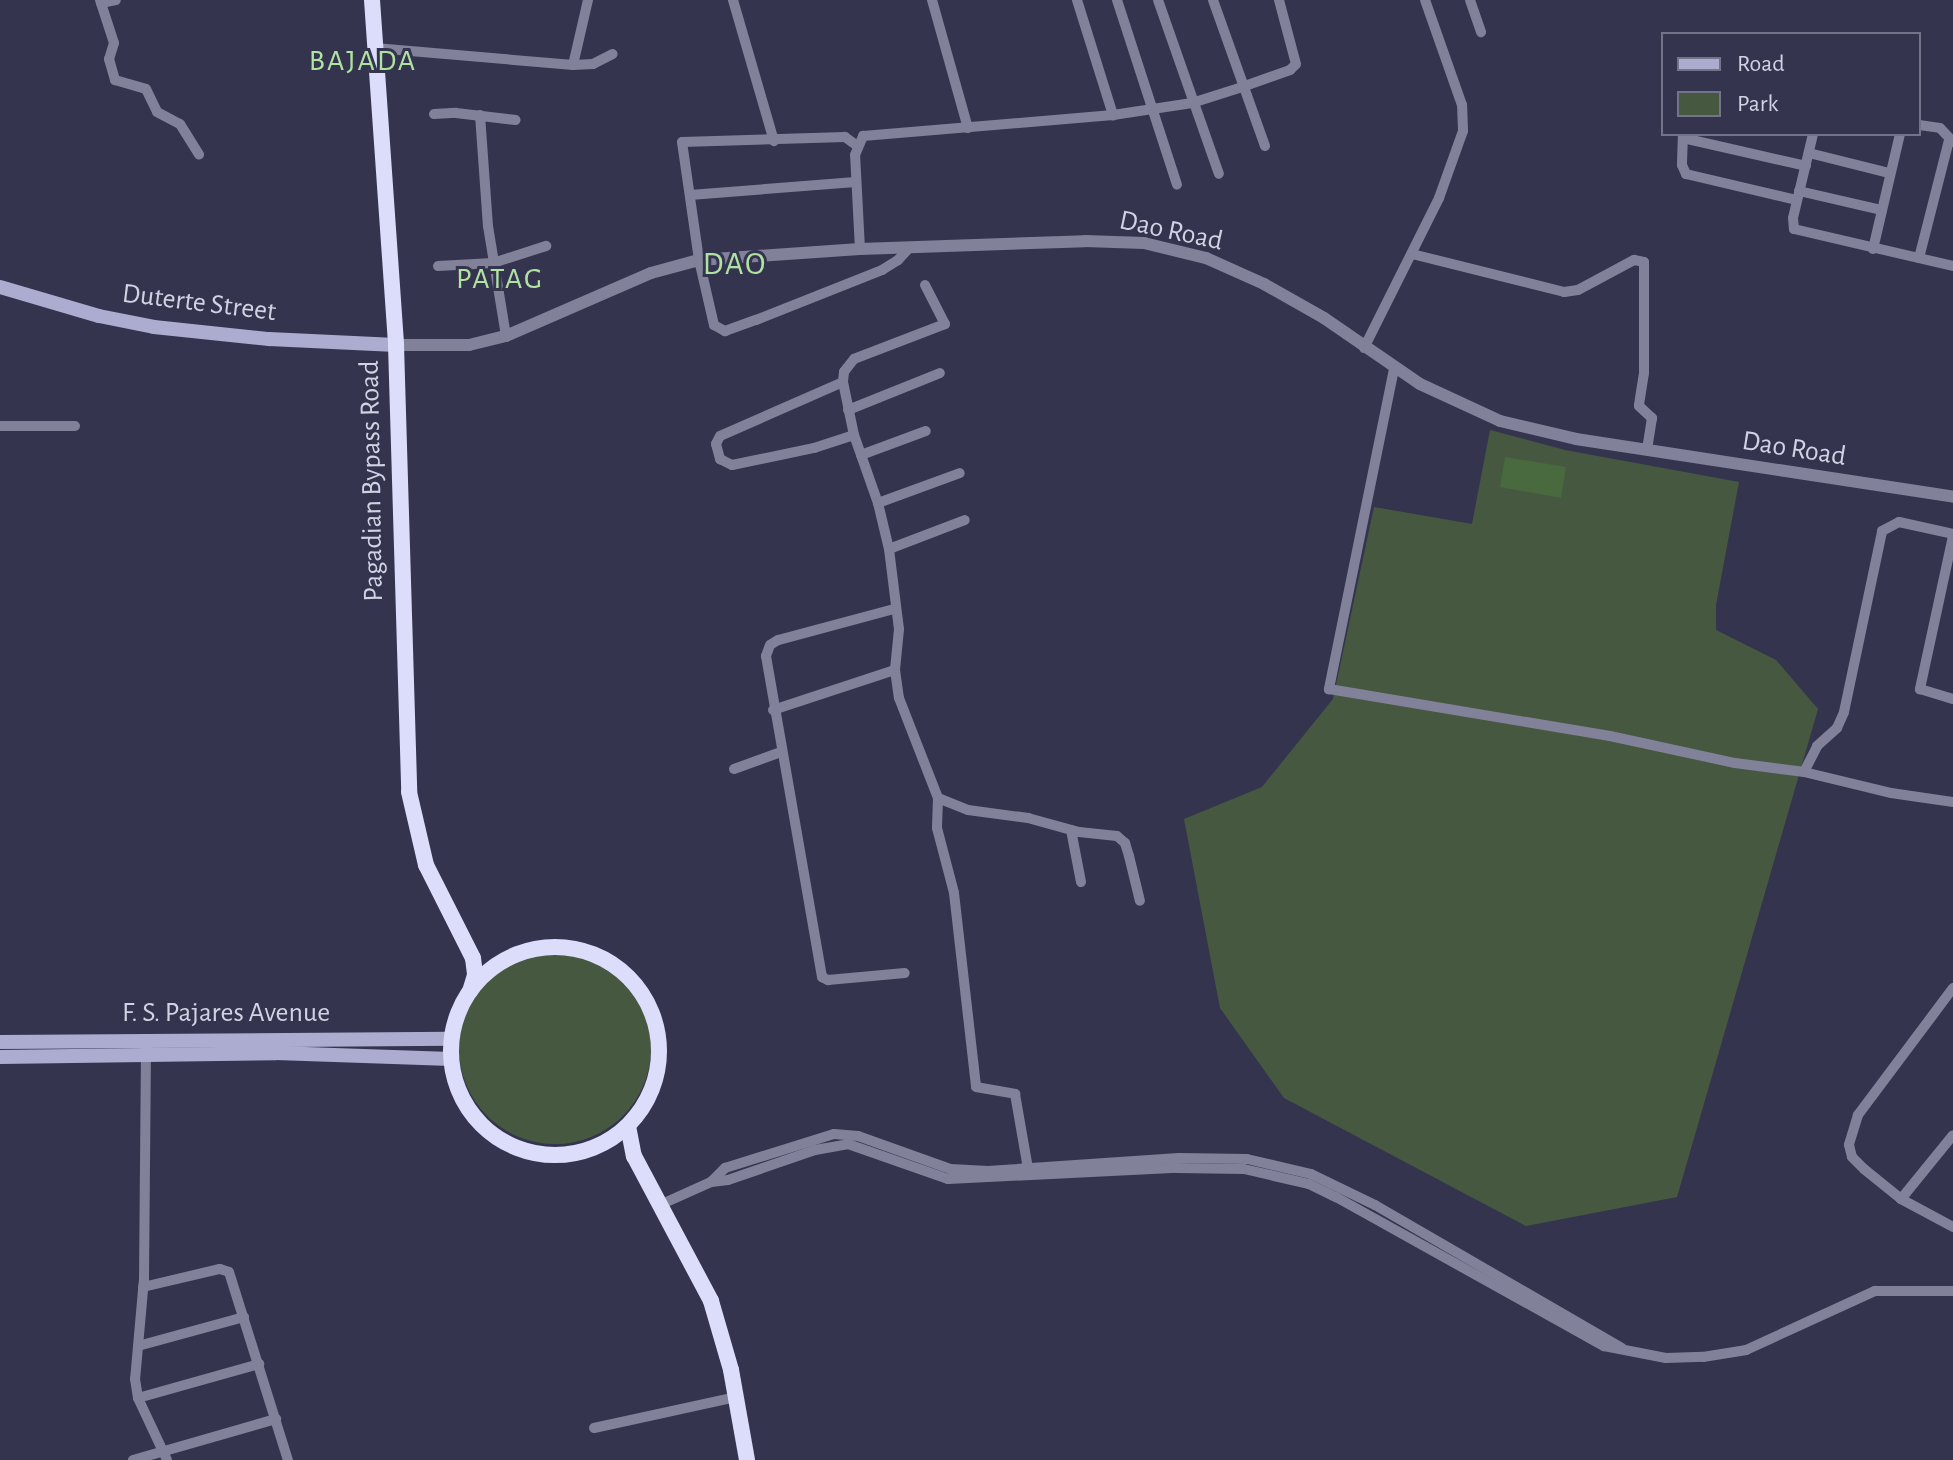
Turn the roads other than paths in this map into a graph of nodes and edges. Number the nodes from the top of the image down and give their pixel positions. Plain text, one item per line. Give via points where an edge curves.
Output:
1 (116, 0) edge
2 (372, 0) edge
3 (588, 0) edge
4 (733, 0) edge
5 (932, 0) edge
6 (1077, 0) edge
7 (1117, 0) edge
8 (1158, 0) edge
9 (1213, 0) edge
10 (1279, 0) edge
11 (1425, 0) edge
12 (1470, 0) edge
13 (101, 1) edge
14 (1481, 32) dead end
15 (375, 48) junction
16 (613, 54) dead end
17 (573, 65) junction
18 (1242, 87) junction
19 (1192, 103) junction
20 (1152, 110) junction
21 (434, 114) dead end
22 (480, 115) junction
23 (1113, 115) junction
24 (516, 120) dead end
25 (1921, 125) edge
26 (968, 128) junction
27 (1683, 136) edge
28 (1813, 136) edge
29 (1899, 136) edge
30 (774, 141) junction
31 (1951, 141) edge
32 (856, 145) junction
33 (1265, 146) dead end
34 (1809, 153) junction
35 (199, 155) dead end
36 (1806, 166) junction
37 (1889, 173) junction
38 (1219, 174) dead end
39 (855, 182) junction
40 (1177, 185) dead end
41 (690, 195) junction
42 (1798, 196) junction
43 (1881, 210) junction
44 (546, 246) dead end
45 (910, 247) junction
46 (860, 249) junction
47 (1873, 249) junction
48 (1412, 254) junction
49 (1919, 258) junction
50 (699, 260) junction
51 (493, 263) junction
52 (438, 266) dead end
53 (1953, 266) edge
54 (925, 285) dead end
55 (0, 287) edge
56 (506, 336) junction
57 (396, 345) junction
58 (1364, 348) junction
59 (1394, 369) junction
60 (940, 373) dead end
61 (843, 382) junction
62 (848, 410) junction
63 (0, 426) edge
64 (75, 426) dead end
65 (926, 431) dead end
66 (854, 435) junction
67 (1647, 450) junction
68 (861, 455) junction
69 (960, 473) dead end
70 (1953, 497) edge
71 (878, 503) junction
72 (965, 520) dead end
73 (1953, 535) edge
74 (889, 549) junction
75 (894, 609) junction
76 (895, 670) junction
77 (1953, 699) edge
78 (773, 710) junction
79 (781, 752) junction
80 (734, 769) dead end
81 (1804, 772) junction
82 (938, 798) junction
83 (1953, 802) edge
84 (1071, 830) junction
85 (1081, 882) dead end
86 (1140, 901) dead end
87 (469, 949) junction
88 (501, 962) junction
89 (905, 973) dead end
90 (1953, 988) edge
91 (470, 991) junction
92 (145, 1039) junction
93 (452, 1039) junction
94 (0, 1042) edge
95 (54, 1048) junction
96 (146, 1055) junction
97 (0, 1057) edge
98 (451, 1059) junction
99 (628, 1126) junction
100 (1953, 1135) edge
101 (604, 1144) junction
102 (634, 1156) junction
103 (1029, 1172) junction
104 (1901, 1199) junction
105 (662, 1204) junction
106 (1953, 1227) edge
107 (143, 1287) junction
108 (1953, 1291) edge
109 (244, 1317) junction
110 (138, 1346) junction
111 (259, 1364) junction
112 (736, 1397) junction
113 (138, 1398) junction
114 (276, 1419) junction
115 (594, 1428) dead end
116 (164, 1455) edge
117 (133, 1460) edge
118 (288, 1460) edge
119 (747, 1460) edge

1 - 13 street
2 - 15 highway, Pagadian Bypass Road
3 - 17 street
4 - 30 street
5 - 26 street
6 - 23 street
7 - 20 street
8 - 19 street
9 - 18 street
10 - 18 street via 1296,64
11 - 48 street via 1463,119 1458,150
12 - 14 street
13 - 35 street via 114,43 109,59 115,80 146,89 157,112 180,124
15 - 17 street
15 - 57 highway, Pagadian Bypass Road
16 - 17 street via 593,64
18 - 19 street
18 - 33 street
19 - 20 street
19 - 38 street
20 - 23 street
20 - 40 street
21 - 22 street
22 - 24 street
22 - 51 street
23 - 26 street
25 - 31 street via 1940,128
26 - 32 street via 867,134
27 - 36 street
27 - 42 street via 1686,174
28 - 34 street
29 - 37 street
30 - 32 street via 845,137
30 - 41 street via 682,142
31 - 49 street
32 - 39 street
34 - 36 street
34 - 37 street
36 - 42 street
37 - 43 street
39 - 41 street
39 - 46 street
41 - 50 street
42 - 43 street
42 - 47 street via 1792,220 1797,231
43 - 47 street
44 - 51 street
45 - 46 street, Dao Road
45 - 50 street via 882,270 725,331 710,316
45 - 58 street, Dao Road via 1085,241 1156,246 1232,268 1315,312
46 - 50 street, Dao Road
47 - 49 street
48 - 58 street
48 - 67 street via 1564,292 1578,290 1634,260 1644,262 1639,406 1652,418
49 - 53 street
50 - 56 street, Dao Road via 651,273
51 - 52 street
51 - 56 street
54 - 61 street via 945,324 854,359
55 - 57 main road, Duterte Street via 154,327
56 - 57 street, Dao Road via 469,345
57 - 87 highway, Pagadian Bypass Road via 409,792 426,865
58 - 59 street, Dao Road
59 - 67 street, Dao Road via 1500,421
59 - 81 street via 1329,689
60 - 62 street
61 - 62 street
61 - 66 street via 720,436 716,444 720,459 732,465
62 - 66 street
63 - 64 street
65 - 68 street
66 - 68 street
67 - 70 street, Dao Road
68 - 71 street
69 - 71 street
71 - 74 street
72 - 74 street
73 - 77 street via 1920,689
73 - 81 street via 1899,522 1882,531 1844,712
74 - 75 street
75 - 76 street via 899,634
75 - 78 street via 770,645 766,656
76 - 78 street
76 - 82 street via 907,726
78 - 79 street
79 - 80 street
79 - 89 street via 822,977
81 - 83 street
82 - 84 street via 968,810
82 - 103 street via 937,828 954,893 976,1087 1015,1094
84 - 85 street
84 - 86 street via 1121,840
87 - 88 highway
87 - 91 highway, Pagadian Bypass Road via 475,967
88 - 91 highway
88 - 99 highway via 526,951 567,947 606,960 637,987 655,1024 658,1065 645,1104
90 - 104 street via 1858,1115 1850,1138 1852,1157
91 - 93 highway
92 - 93 main road, F. S. Pajares Avenue
92 - 95 main road, F. S. Pajares Avenue
92 - 96 street
93 - 98 highway
94 - 95 main road, F. S. Pajares Avenue
95 - 96 main road, F. S. Pajares Avenue
95 - 97 main road, F. S. Pajares Avenue
96 - 98 main road, F. S. Pajares Avenue
96 - 107 street
98 - 101 highway via 465,1104 496,1138 550,1156
99 - 101 highway
99 - 102 highway
100 - 104 street
101 - 102 highway
102 - 105 highway
103 - 105 street via 950,1169 858,1136 834,1134 725,1168 711,1182
103 - 108 street via 1244,1169 1309,1184 1604,1346 1666,1358 1717,1355 1763,1343 1875,1291
104 - 106 street
105 - 112 highway via 711,1301
107 - 109 street via 225,1269
107 - 110 street
109 - 110 street
109 - 111 street
110 - 113 street
111 - 113 street
111 - 114 street
112 - 115 street
112 - 119 highway
113 - 116 street
114 - 116 street
114 - 118 street
116 - 117 street

